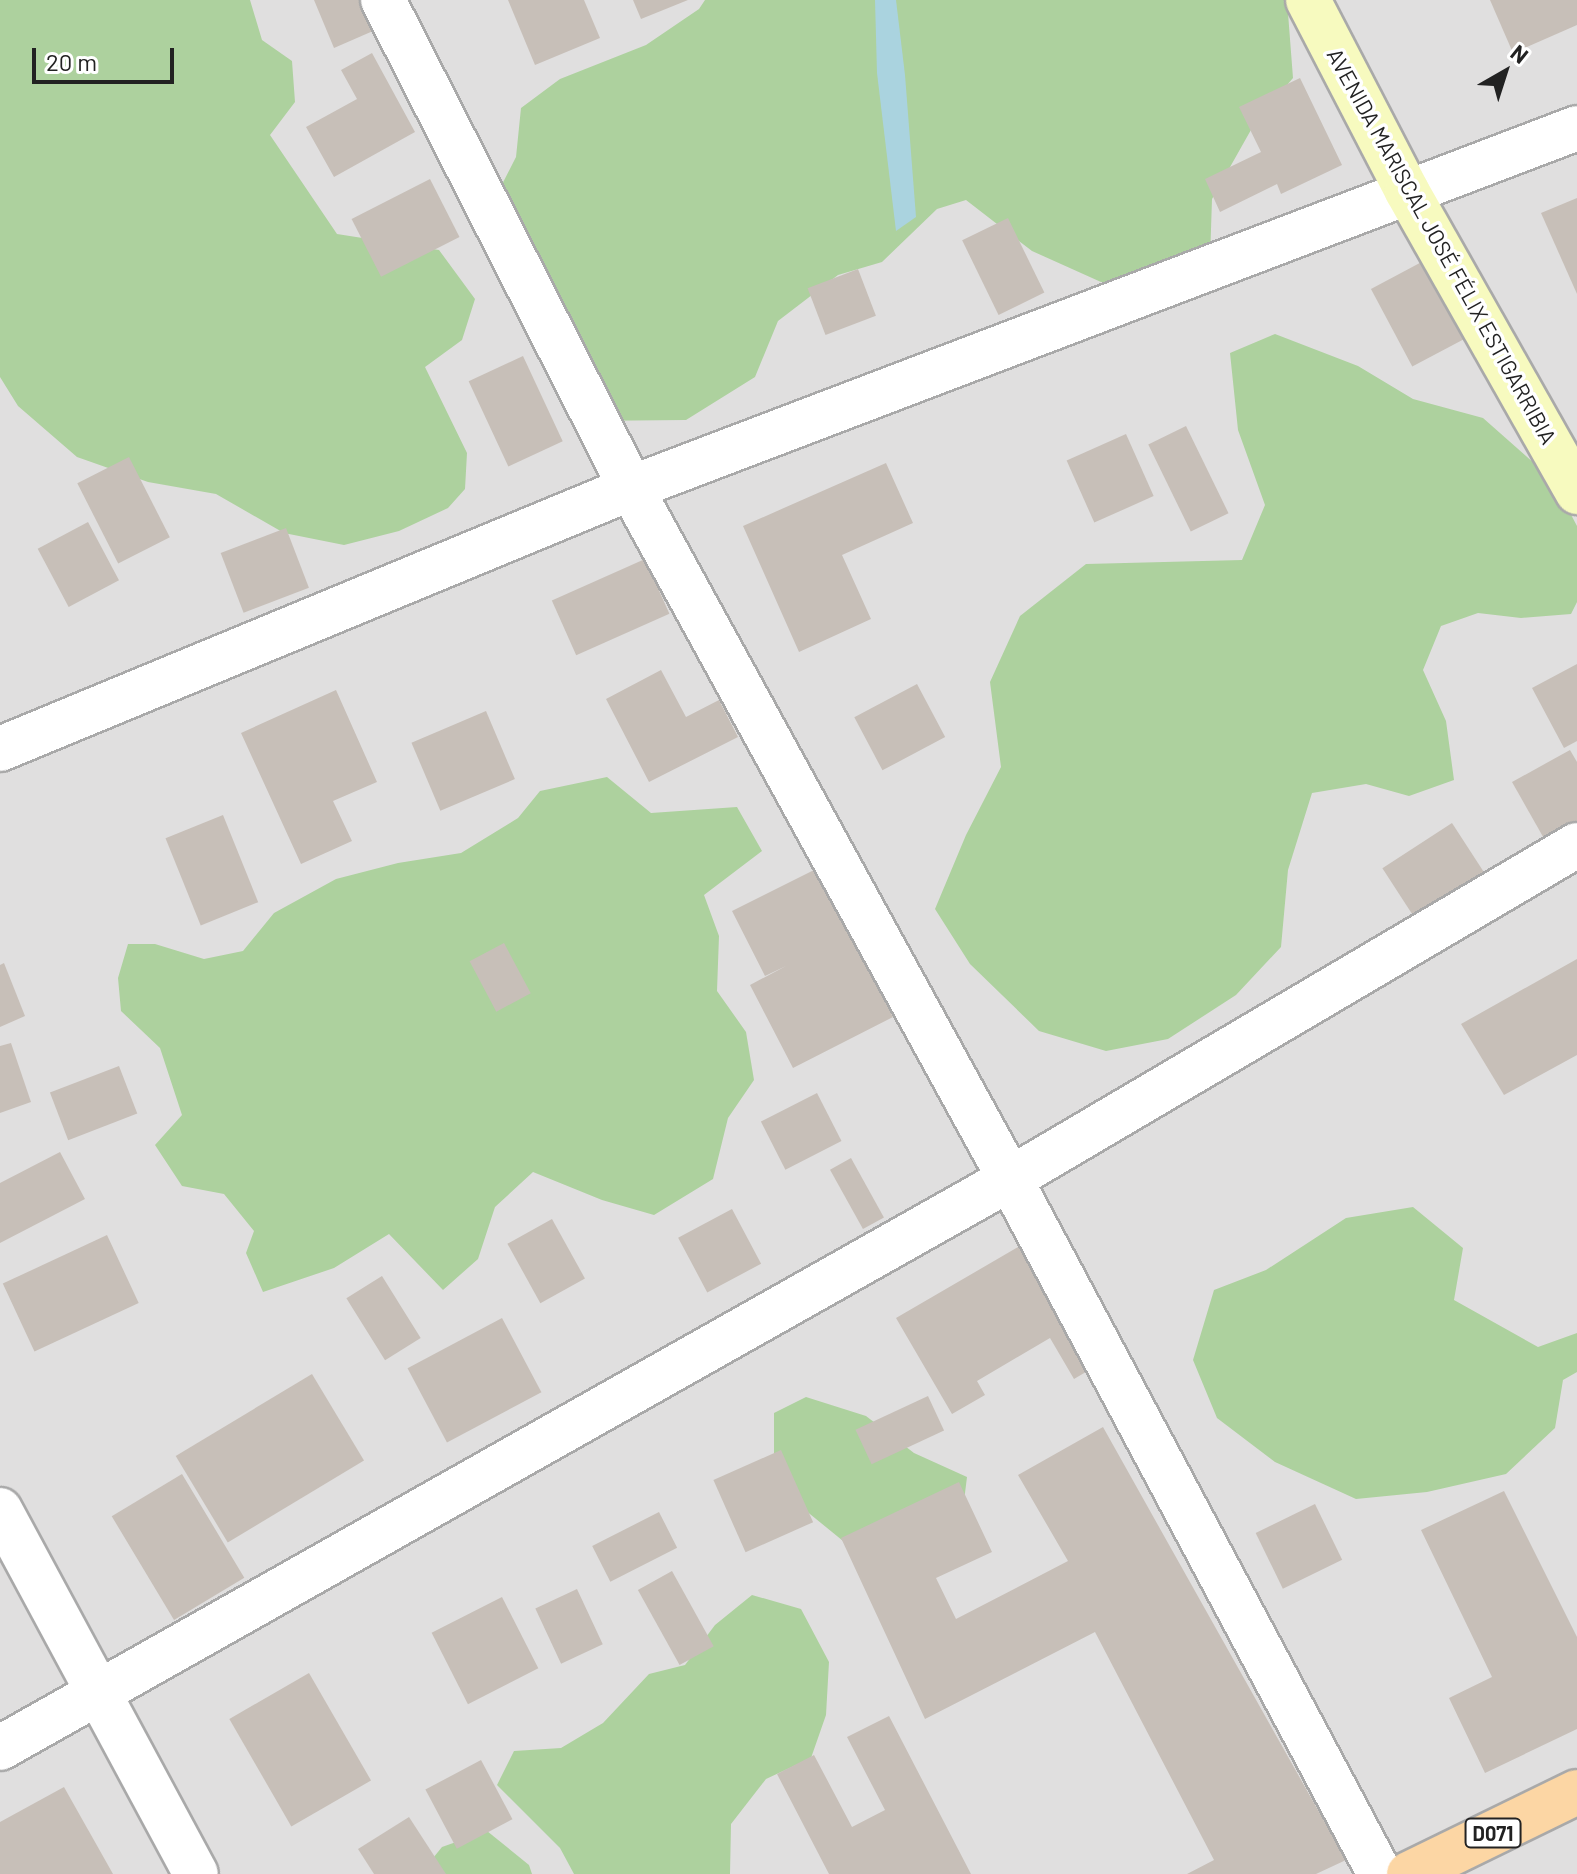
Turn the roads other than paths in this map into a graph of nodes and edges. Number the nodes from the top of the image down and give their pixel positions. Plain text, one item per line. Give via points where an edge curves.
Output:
1 (383, 0) edge
2 (1308, 0) edge
3 (1577, 128) edge
4 (1407, 191) junction
5 (631, 488) junction
6 (1577, 492) edge
7 (0, 749) edge
8 (1577, 845) edge
9 (1010, 1179) junction
10 (0, 1510) edge
11 (97, 1691) junction
12 (0, 1748) edge
13 (1577, 1792) edge
14 (196, 1874) edge
15 (1380, 1874) edge
16 (1409, 1874) edge

1 - 5 street
2 - 4 main road, AVENIDA MARISCAL JOSÉ FÉLIX ESTIGARRIBIA
3 - 4 street
4 - 5 street
4 - 6 main road, AVENIDA MARISCAL JOSÉ FÉLIX ESTIGARRIBIA
5 - 7 street
5 - 9 street
8 - 9 street
9 - 11 street
9 - 15 street
10 - 11 street
11 - 12 street
11 - 14 street
13 - 16 main road, D071

